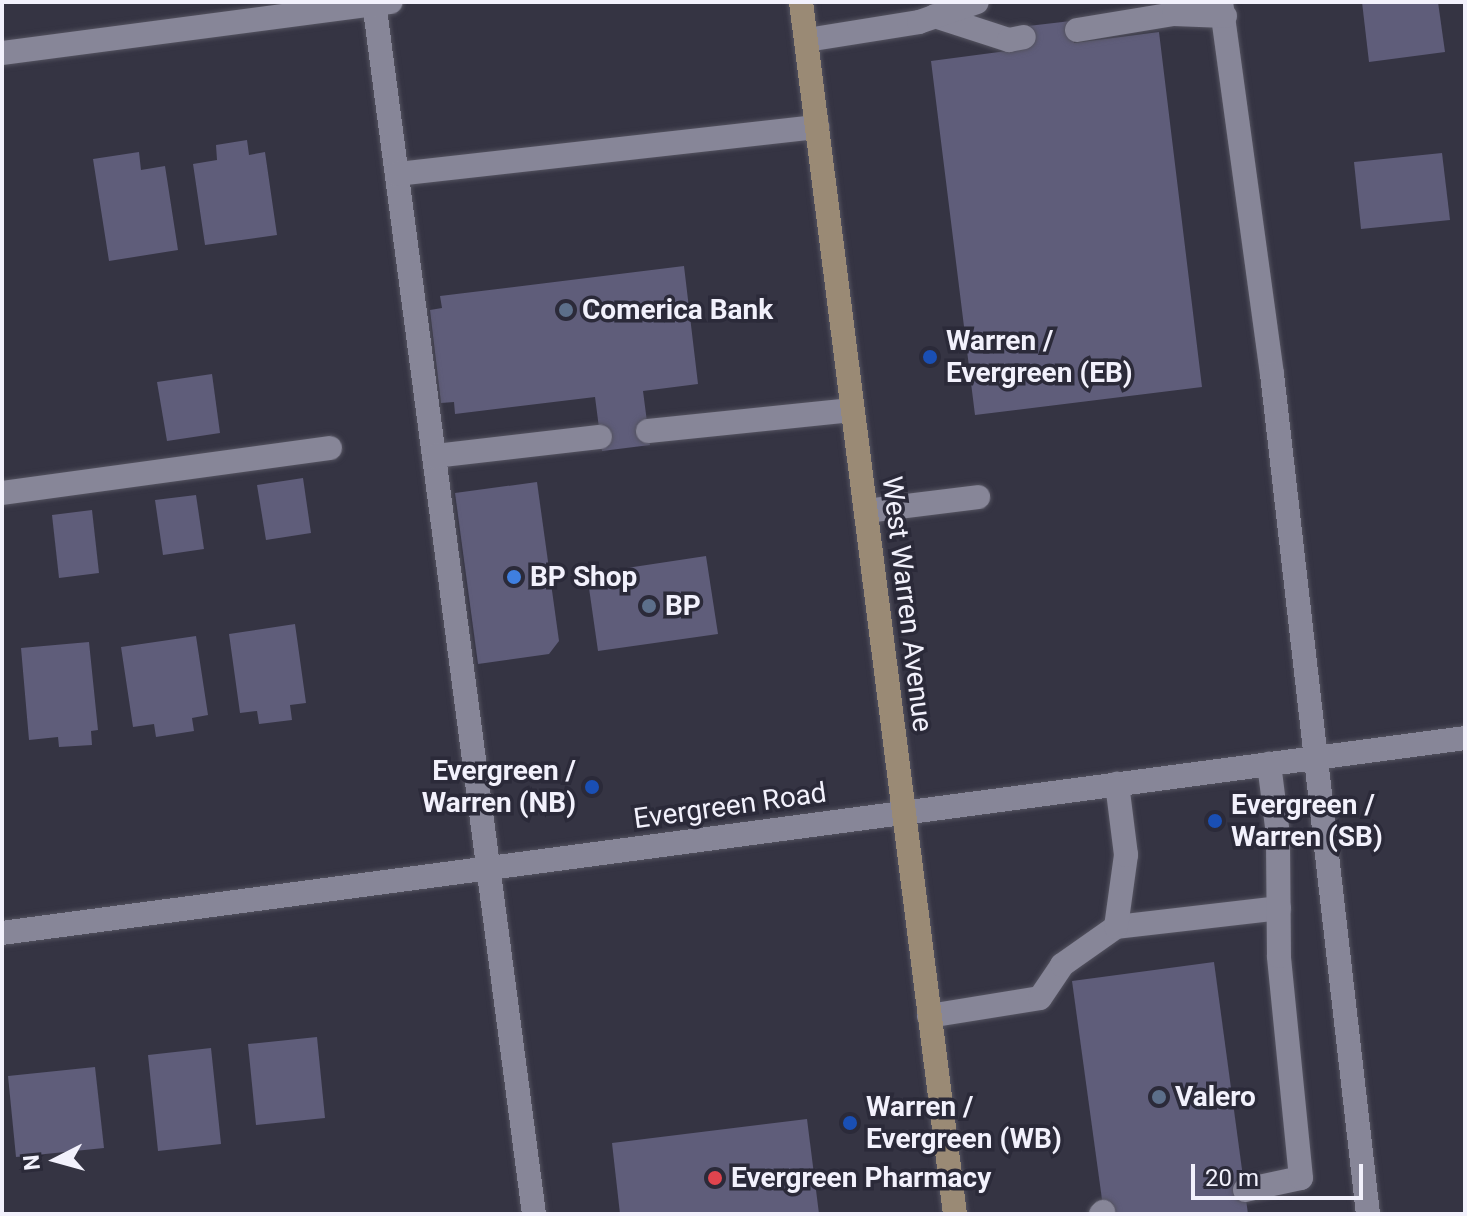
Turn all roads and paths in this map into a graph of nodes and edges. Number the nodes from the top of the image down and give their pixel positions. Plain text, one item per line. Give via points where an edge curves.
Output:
1 (801, 2) edge
2 (977, 2) edge
3 (380, 3) edge
4 (1223, 9) edge
5 (935, 16) junction
6 (1077, 30) dead end
7 (1024, 37) dead end
8 (807, 40) junction
9 (2, 53) edge
10 (817, 127) junction
11 (397, 174) junction
12 (852, 410) junction
13 (648, 431) dead end
14 (600, 437) dead end
15 (330, 448) dead end
16 (435, 456) junction
17 (2, 493) edge
18 (978, 497) dead end
19 (866, 511) junction
20 (1465, 738) edge
21 (1312, 759) junction
22 (1269, 764) junction
23 (1117, 784) junction
24 (903, 813) junction
25 (491, 868) junction
26 (1279, 908) junction
27 (1116, 927) junction
28 (2, 933) edge
29 (929, 1016) junction
30 (1245, 1190) dead end
31 (534, 1214) edge
32 (955, 1214) edge
33 (1368, 1214) edge

1 - 8 main road, West Warren Avenue
2 - 5 street
3 - 9 street
3 - 11 street
4 - 6 street
4 - 21 street via 1280,439
5 - 7 street via 1009,40
5 - 8 street
8 - 10 main road, West Warren Avenue
10 - 11 street
10 - 12 main road, West Warren Avenue
11 - 16 street
12 - 13 street
12 - 19 main road, West Warren Avenue
14 - 16 street
15 - 17 street
16 - 25 street
18 - 19 street
19 - 24 main road, West Warren Avenue
20 - 21 street, Evergreen Road
21 - 22 street, Evergreen Road
21 - 33 street
22 - 23 street, Evergreen Road
22 - 26 street via 1278,835
23 - 24 street, Evergreen Road
23 - 27 street via 1126,855
24 - 25 street, Evergreen Road
24 - 29 main road, West Warren Avenue
25 - 28 street, Evergreen Road
25 - 31 street
26 - 27 street
26 - 30 street via 1301,1178
27 - 29 street via 1062,965 1040,998
29 - 32 main road, West Warren Avenue

